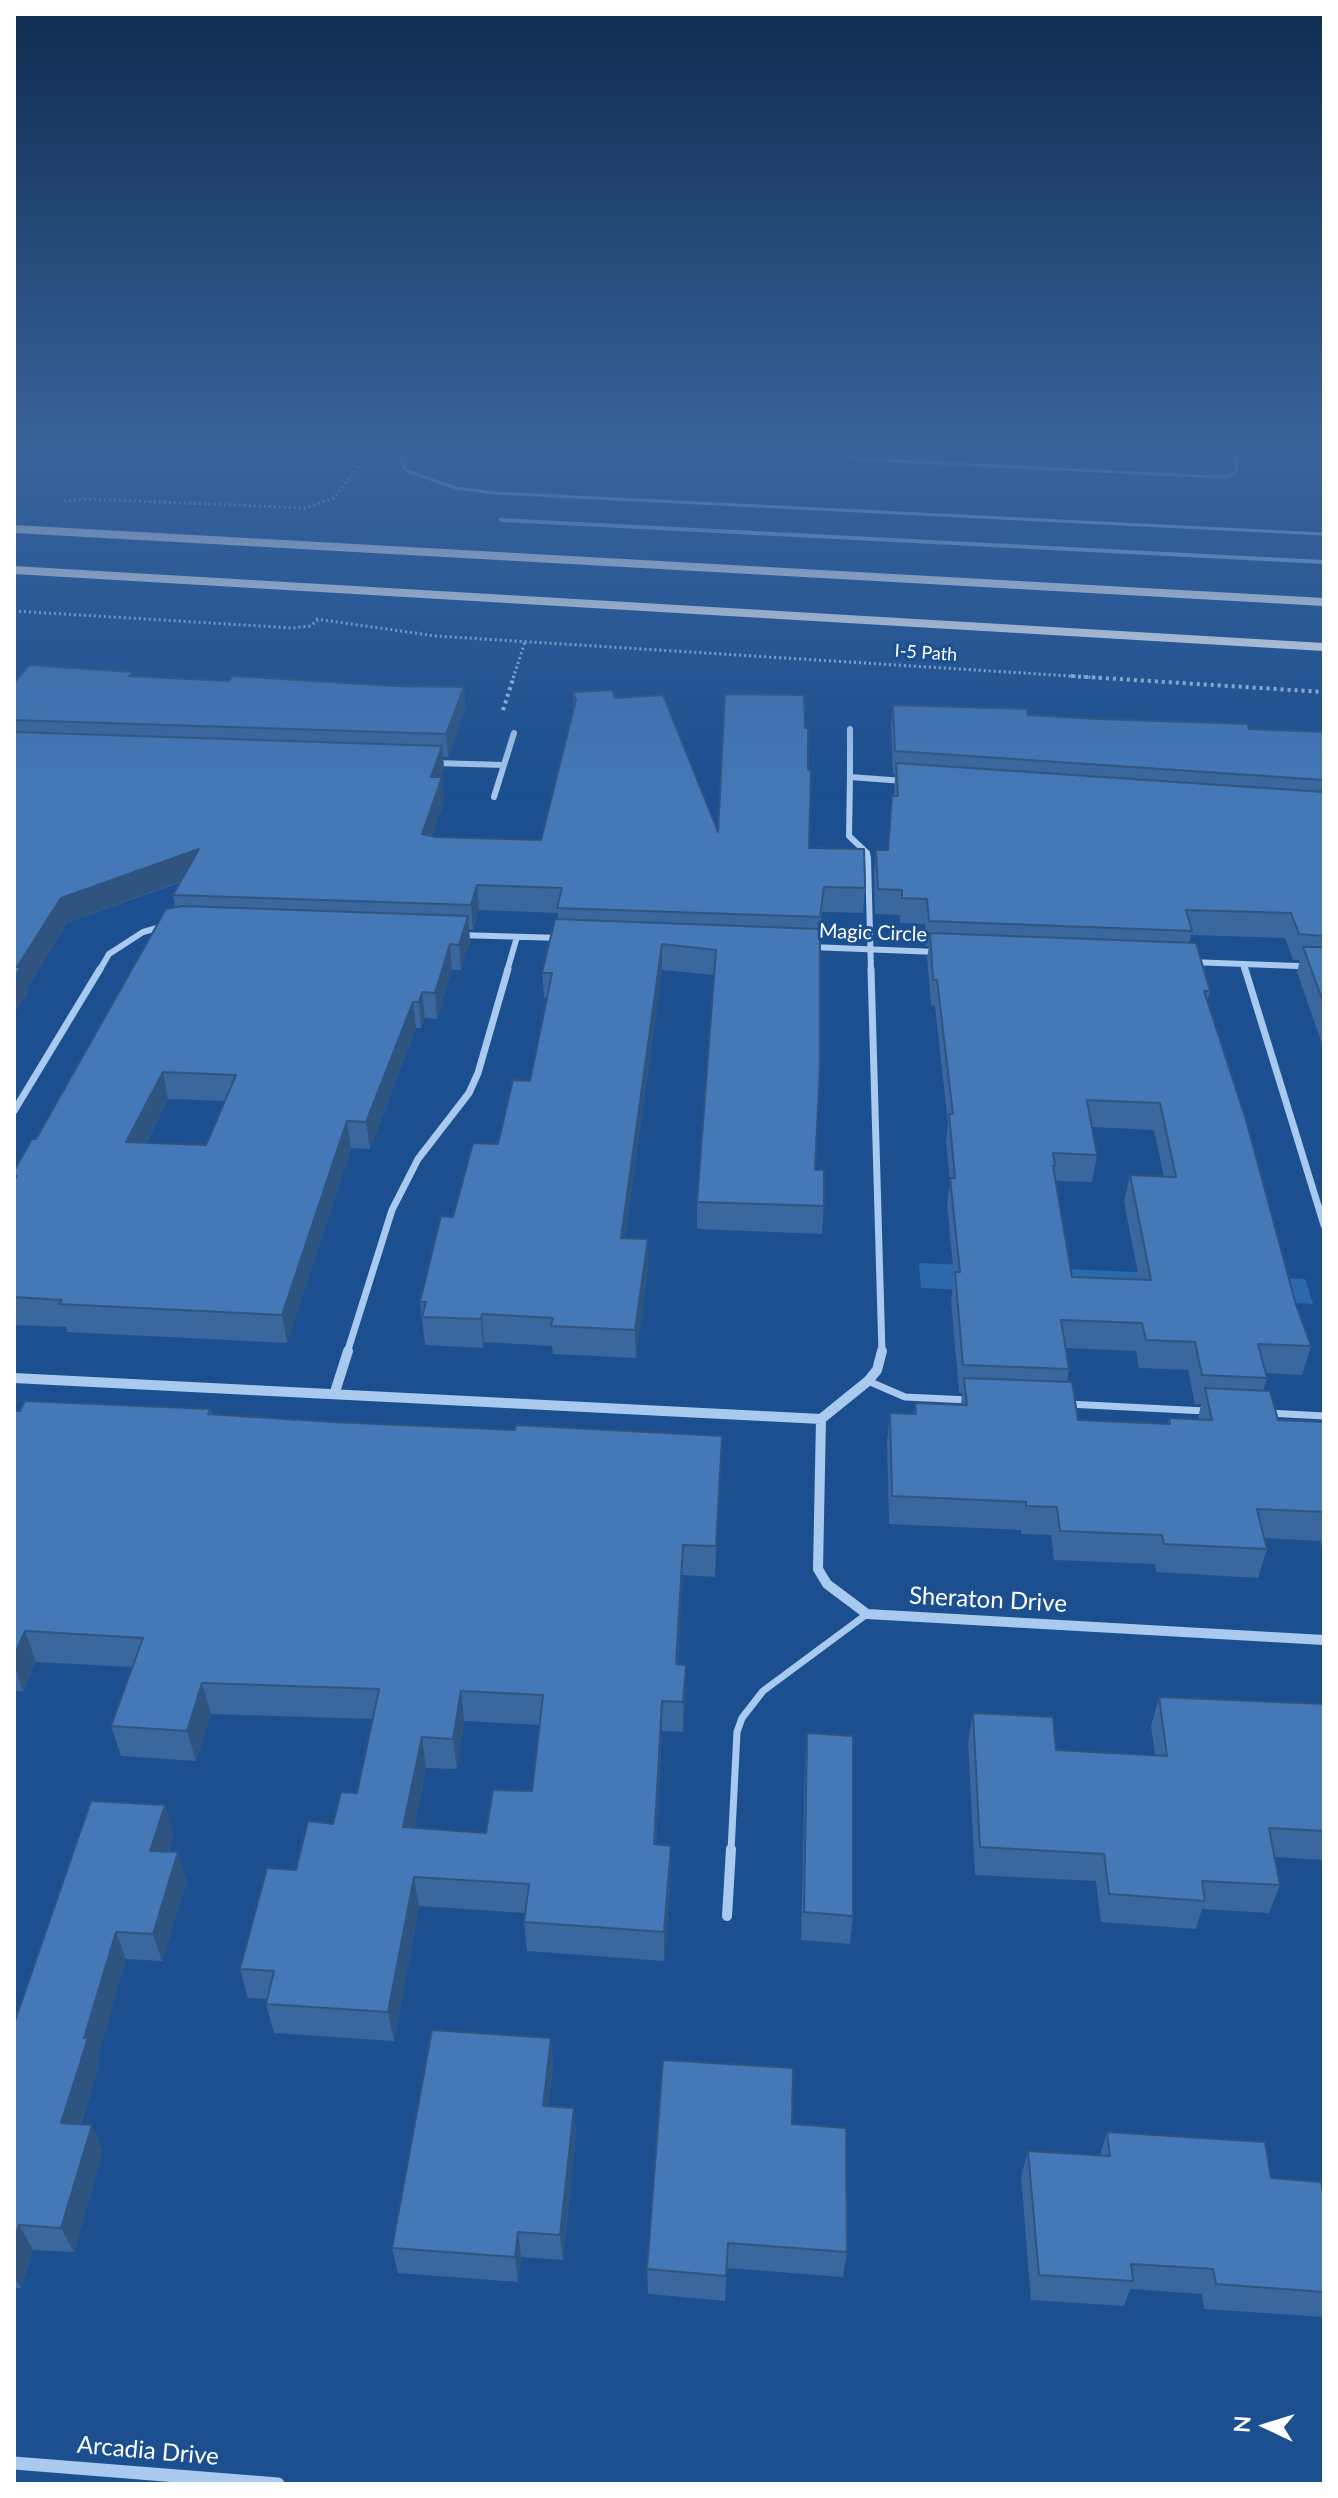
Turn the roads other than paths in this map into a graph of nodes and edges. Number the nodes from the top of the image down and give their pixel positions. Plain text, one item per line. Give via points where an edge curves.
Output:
1 (725, 569) edge
2 (14, 570) edge
3 (1324, 602) edge
4 (1324, 647) edge
5 (850, 729) dead end
6 (514, 733) dead end
7 (422, 763) edge
8 (504, 765) junction
9 (850, 777) junction
10 (909, 781) edge
11 (494, 797) dead end
12 (174, 926) edge
13 (454, 935) edge
14 (517, 937) junction
15 (563, 938) edge
16 (809, 947) edge
17 (870, 949) junction
18 (948, 952) edge
19 (1181, 961) edge
20 (1243, 964) junction
21 (1324, 967) edge
22 (14, 1111) edge
23 (1324, 1225) edge
24 (14, 1378) edge
25 (868, 1381) junction
26 (335, 1392) junction
27 (980, 1400) edge
28 (1055, 1404) edge
29 (1213, 1411) edge
30 (1260, 1413) edge
31 (1324, 1416) edge
32 (821, 1419) junction
33 (867, 1614) junction
34 (1324, 1640) edge
35 (727, 1916) dead end
36 (14, 2463) edge
37 (278, 2484) edge

1 - 3 highway
2 - 4 highway
5 - 9 street
6 - 8 street
7 - 8 street
8 - 11 street
9 - 10 street
9 - 17 street via 849,836 868,858
12 - 22 street via 143,932 109,954
13 - 14 street
14 - 15 street
14 - 26 street via 469,1093 418,1159 392,1210
16 - 17 street, Magic Circle
17 - 18 street, Magic Circle
17 - 25 street via 882,1354
19 - 20 street
20 - 21 street
20 - 23 street
24 - 26 street
25 - 27 lane via 905,1397
25 - 32 street
26 - 32 street
28 - 29 lane
30 - 31 lane
32 - 33 street via 818,1569 827,1584
33 - 34 street, Sheraton Drive
33 - 35 lane via 763,1691 742,1718
36 - 37 street, Arcadia Drive

